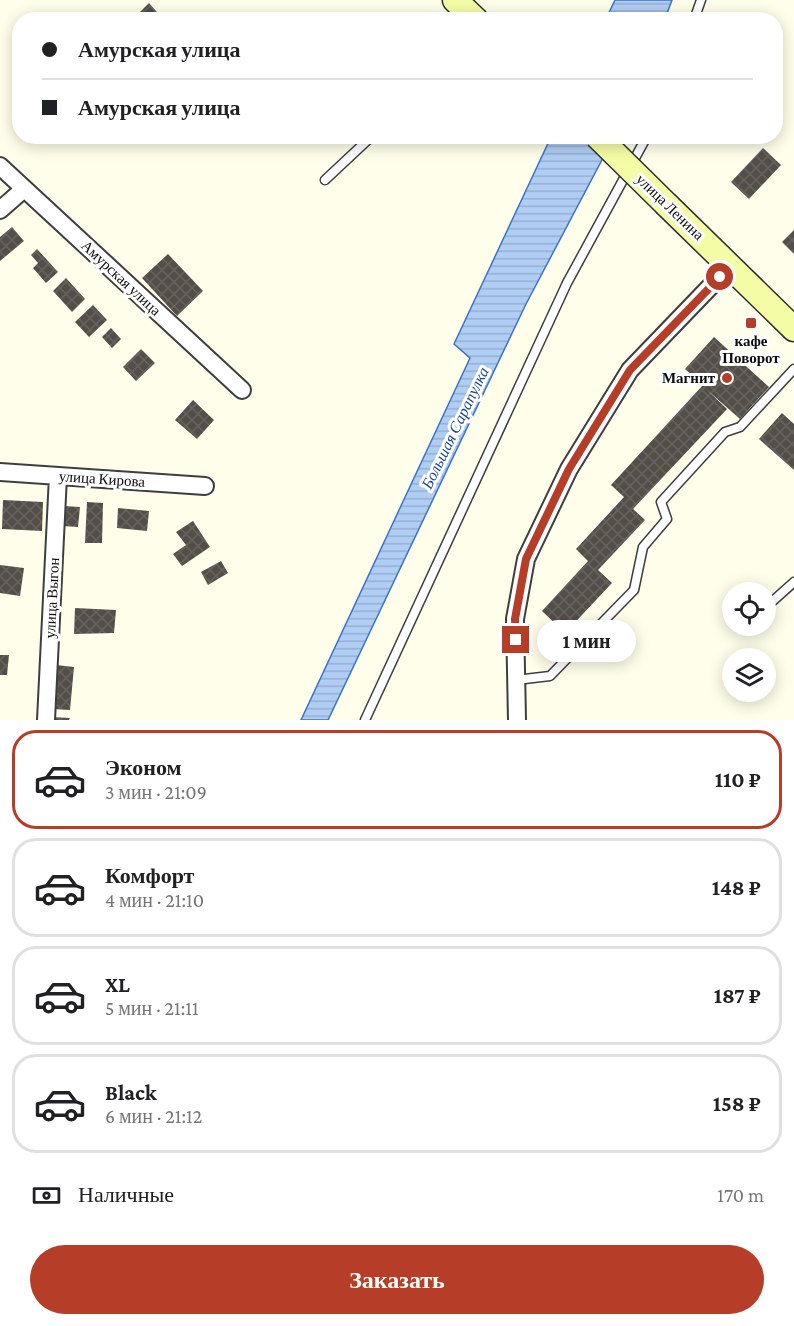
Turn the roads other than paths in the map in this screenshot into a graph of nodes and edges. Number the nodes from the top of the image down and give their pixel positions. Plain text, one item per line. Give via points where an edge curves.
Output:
1 (455, 0) edge
2 (468, 12) edge
3 (363, 144) edge
4 (605, 144) edge
5 (643, 144) edge
6 (0, 166) edge
7 (325, 180) dead end
8 (24, 189) junction
9 (0, 210) edge
10 (730, 266) junction
11 (794, 329) edge
12 (794, 369) edge
13 (242, 390) dead end
14 (0, 472) edge
15 (58, 477) junction
16 (205, 486) dead end
17 (794, 582) edge
18 (776, 598) edge
19 (516, 680) junction
20 (46, 720) edge
21 (365, 720) edge
22 (517, 720) edge

1 - 2 main road
3 - 7 lane
4 - 10 main road, улица Ленина, bridge
5 - 21 lane via 567,283
6 - 8 street, Амурская улица
8 - 9 street
8 - 13 street, Амурская улица
10 - 11 main road, улица Ленина
10 - 19 street via 630,370 569,469 526,559 515,619
12 - 19 lane via 740,427 726,432 661,502 667,519 644,547 634,590 550,676
14 - 15 street, улица Кирова
15 - 16 street, улица Кирова
15 - 20 street, улица Выгон
17 - 18 lane
19 - 22 street

